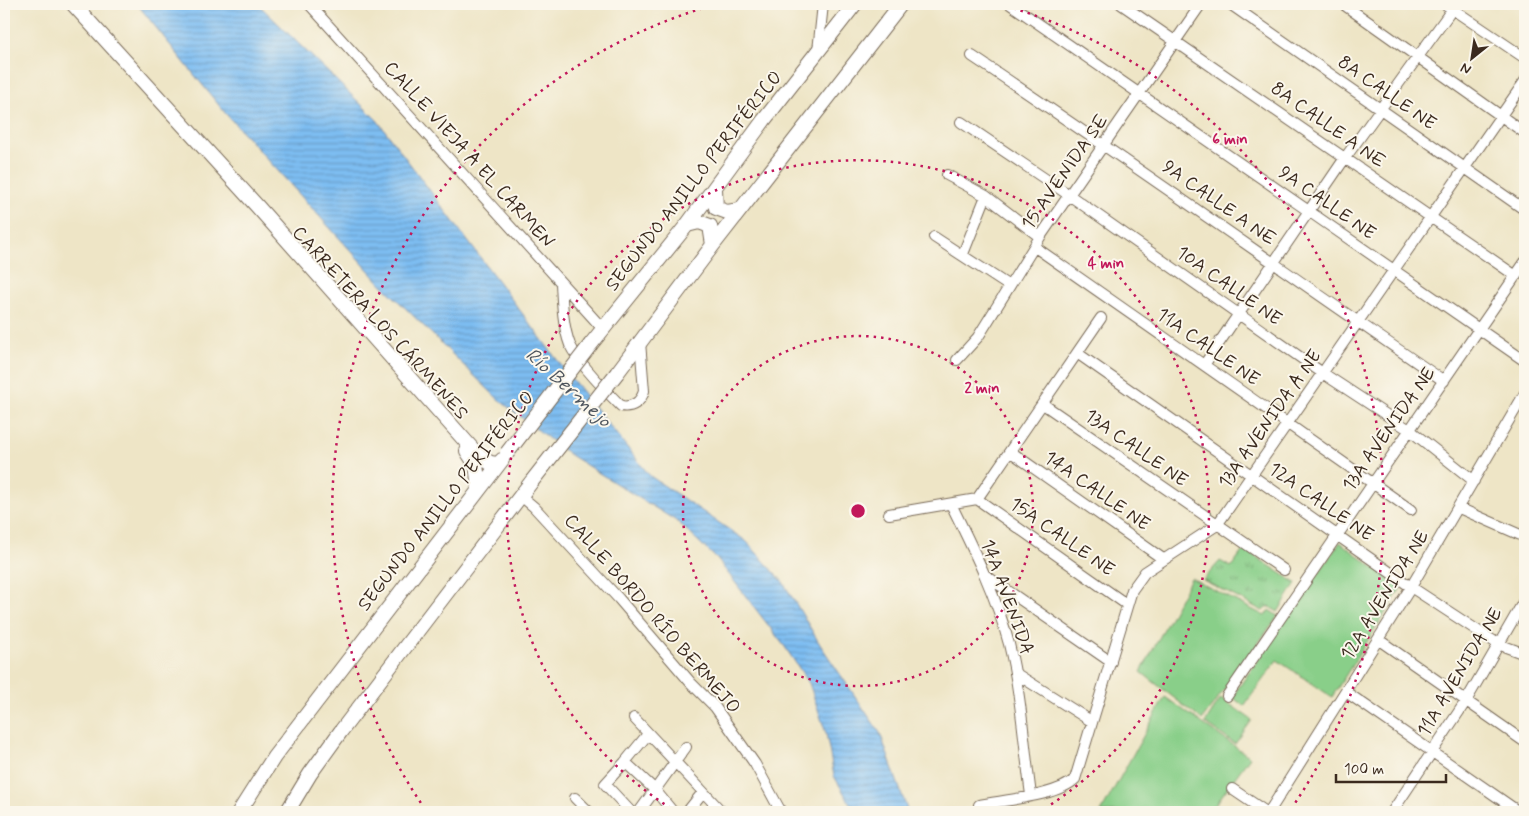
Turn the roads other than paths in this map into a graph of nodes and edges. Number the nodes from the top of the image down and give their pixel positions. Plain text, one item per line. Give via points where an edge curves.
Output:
1 (73, 4) edge
2 (309, 4) edge
3 (823, 4) edge
4 (855, 4) edge
5 (901, 4) edge
6 (1010, 4) edge
7 (1121, 4) edge
8 (1201, 4) edge
9 (1230, 4) edge
10 (1343, 4) edge
11 (1451, 5) edge
12 (1176, 41) junction
13 (818, 51) junction
14 (972, 56) dead end
15 (1418, 57) junction
16 (1525, 58) edge
17 (1525, 81) edge
18 (1139, 94) junction
19 (1380, 109) junction
20 (1500, 115) junction
21 (961, 122) dead end
22 (1525, 133) edge
23 (1106, 144) junction
24 (1345, 158) junction
25 (1465, 168) junction
26 (947, 175) dead end
27 (714, 188) junction
28 (241, 190) junction
29 (1069, 195) junction
30 (986, 196) junction
31 (740, 210) junction
32 (1525, 210) edge
33 (1309, 211) junction
34 (1431, 217) junction
35 (688, 225) junction
36 (934, 237) dead end
37 (1040, 237) junction
38 (713, 245) junction
39 (1035, 247) junction
40 (963, 254) junction
41 (1525, 262) edge
42 (1273, 264) junction
43 (1393, 270) junction
44 (1516, 276) junction
45 (561, 283) junction
46 (1009, 286) junction
47 (1238, 314) junction
48 (1101, 318) dead end
49 (1357, 322) junction
50 (603, 329) junction
51 (1478, 330) junction
52 (640, 342) junction
53 (1077, 353) junction
54 (957, 360) dead end
55 (1525, 361) edge
56 (1204, 365) junction
57 (1324, 374) junction
58 (1444, 381) junction
59 (1525, 393) edge
60 (1043, 404) junction
61 (1288, 424) junction
62 (1410, 431) junction
63 (1011, 452) junction
64 (502, 458) junction
65 (1252, 474) junction
66 (1474, 481) junction
67 (1373, 484) junction
68 (479, 487) junction
69 (521, 496) junction
70 (977, 499) junction
71 (951, 504) junction
72 (1459, 508) junction
73 (1411, 510) dead end
74 (889, 514) dead end
75 (1216, 525) junction
76 (1337, 534) junction
77 (1525, 537) edge
78 (1163, 559) junction
79 (1284, 570) dead end
80 (985, 575) junction
81 (1411, 587) junction
82 (1525, 599) edge
83 (1126, 604) junction
84 (1379, 640) junction
85 (1498, 644) junction
86 (1525, 654) edge
87 (1111, 662) junction
88 (1015, 673) junction
89 (1346, 692) junction
90 (1227, 696) dead end
91 (1466, 701) junction
92 (634, 718) dead end
93 (1091, 721) junction
94 (648, 734) junction
95 (1525, 742) edge
96 (686, 747) dead end
97 (1432, 752) junction
98 (675, 761) junction
99 (625, 762) junction
100 (1232, 789) dead end
101 (655, 790) junction
102 (703, 792) junction
103 (1031, 795) junction
104 (575, 798) dead end
105 (1525, 804) edge
106 (979, 805) dead end
107 (238, 812) edge
108 (287, 812) edge
109 (589, 812) edge
110 (631, 812) edge
111 (639, 812) edge
112 (673, 812) edge
113 (687, 812) edge
114 (722, 812) edge
115 (781, 812) edge
116 (1268, 812) edge
117 (1392, 812) edge
118 (1519, 812) edge

1 - 28 main road, CARRETERA LOS CÁRMENES
2 - 45 street, CALLE VIEJA A EL CARMEN
3 - 13 street
4 - 13 main road, SEGUNDO ANILLO PERIFÉRICO
5 - 31 main road
6 - 18 street, 9A CALLE NE
7 - 12 street, 8A CALLE A NE
8 - 12 street, 15 AVENIDA SE
9 - 19 street, 8A CALLE NE
10 - 15 street
11 - 15 street
11 - 16 street
12 - 18 street, 15 AVENIDA SE
12 - 24 street, 8A CALLE A NE
13 - 27 main road, SEGUNDO ANILLO PERIFÉRICO
14 - 23 street, 9A CALLE A NE
15 - 19 street
15 - 20 street
17 - 20 street, 13A AVENIDA A NE
18 - 23 street, 15 AVENIDA SE
18 - 33 street, 9A CALLE NE
19 - 24 street
19 - 25 street, 8A CALLE NE
20 - 22 street
20 - 25 street, 13A AVENIDA A NE
21 - 29 street, 10A CALLE NE
23 - 29 street, 15 AVENIDA SE
23 - 42 street, 9A CALLE A NE
24 - 33 street
24 - 34 street, 8A CALLE A NE
25 - 32 street, 8A CALLE NE
25 - 34 street, 13A AVENIDA A NE
26 - 30 street
27 - 31 main road via 716,208 727,212
27 - 35 main road, SEGUNDO ANILLO PERIFÉRICO
28 - 64 main road, CARRETERA LOS CÁRMENES via 476,453 483,459
28 - 68 main road, CARRETERA LOS CÁRMENES via 472,456
29 - 37 street, 15 AVENIDA SE
29 - 47 street, 10A CALLE NE
30 - 37 street
30 - 40 street
31 - 38 main road
33 - 42 street
33 - 43 street, 9A CALLE NE
34 - 43 street, 13A AVENIDA A NE
34 - 44 street, 8A CALLE A NE
35 - 38 main road via 699,222 710,226
35 - 50 main road, SEGUNDO ANILLO PERIFÉRICO
36 - 40 street
37 - 39 street, 15 AVENIDA SE
38 - 52 main road
39 - 46 street, 15 AVENIDA SE
39 - 56 street, 11A CALLE NE
40 - 46 street
41 - 44 street, 13A AVENIDA NE
42 - 47 street
42 - 49 street, 9A CALLE A NE
43 - 49 street, 13A AVENIDA A NE
43 - 51 street, 9A CALLE NE
44 - 51 street, 13A AVENIDA NE
45 - 50 street, CALLE VIEJA A EL CARMEN
45 - 52 street via 574,353 621,406 636,403 642,398
46 - 54 street, 15 AVENIDA SE via 978,337
47 - 56 street
47 - 57 street, 10A CALLE NE
48 - 53 street
49 - 57 street, 13A AVENIDA A NE
49 - 58 street, 9A CALLE A NE
50 - 64 main road, SEGUNDO ANILLO PERIFÉRICO, bridge
51 - 55 street, 9A CALLE NE
51 - 58 street, 13A AVENIDA NE
52 - 69 main road, bridge
53 - 60 street
53 - 65 street, 12A CALLE NE
56 - 61 street, 11A CALLE NE
57 - 61 street, 13A AVENIDA A NE
57 - 62 street, 10A CALLE NE
58 - 62 street, 13A AVENIDA NE
59 - 66 street, 12A AVENIDA NE
60 - 63 street
60 - 75 street, 13A CALLE NE
61 - 65 street, 13A AVENIDA A NE
61 - 67 street, 11A CALLE NE
62 - 66 street, 10A CALLE NE
62 - 67 street, 13A AVENIDA NE
63 - 70 street
63 - 78 street, 14A CALLE NE
64 - 68 main road, SEGUNDO ANILLO PERIFÉRICO
65 - 75 street, 13A AVENIDA A NE
65 - 76 street, 12A CALLE NE
66 - 72 street, 12A AVENIDA NE
67 - 73 street, 11A CALLE NE
67 - 76 street, 13A AVENIDA NE
68 - 107 main road, SEGUNDO ANILLO PERIFÉRICO via 274,757
69 - 108 main road via 341,731
69 - 115 street, CALLE BORDO RÍO BERMEJO via 715,706 755,764
70 - 71 street
70 - 83 street, 15A CALLE NE
71 - 74 street
71 - 80 street, 14A AVENIDA
72 - 77 street
72 - 81 street, 12A AVENIDA NE
75 - 78 street, 13A AVENIDA A NE
75 - 79 street, 13A CALLE NE
76 - 81 street, 12A CALLE NE
76 - 90 street, 13A AVENIDA NE
78 - 83 street, 13A AVENIDA A NE via 1145,572
80 - 87 street
80 - 88 street, 14A AVENIDA
81 - 84 street, 12A AVENIDA NE
81 - 85 street, 12A CALLE NE
82 - 85 street, 11A AVENIDA NE
83 - 87 street, 13A AVENIDA A NE
84 - 89 street, 12A AVENIDA NE
84 - 91 street
85 - 86 street, 12A CALLE NE
85 - 91 street, 11A AVENIDA NE
87 - 93 street, 13A AVENIDA A NE
88 - 93 street
88 - 103 street, 14A AVENIDA
89 - 97 street
89 - 116 street, 12A AVENIDA NE
91 - 95 street
91 - 97 street, 11A AVENIDA NE
92 - 94 street
93 - 103 street, 13A AVENIDA A NE via 1075,779 1068,786
94 - 98 street
94 - 99 street
96 - 98 street
97 - 117 street, 11A AVENIDA NE
97 - 118 street
98 - 101 street
98 - 102 street
99 - 101 street
99 - 110 street via 605,784
100 - 116 street
101 - 111 street
101 - 112 street
102 - 113 street
102 - 114 street
103 - 106 street
104 - 109 street
105 - 118 street

